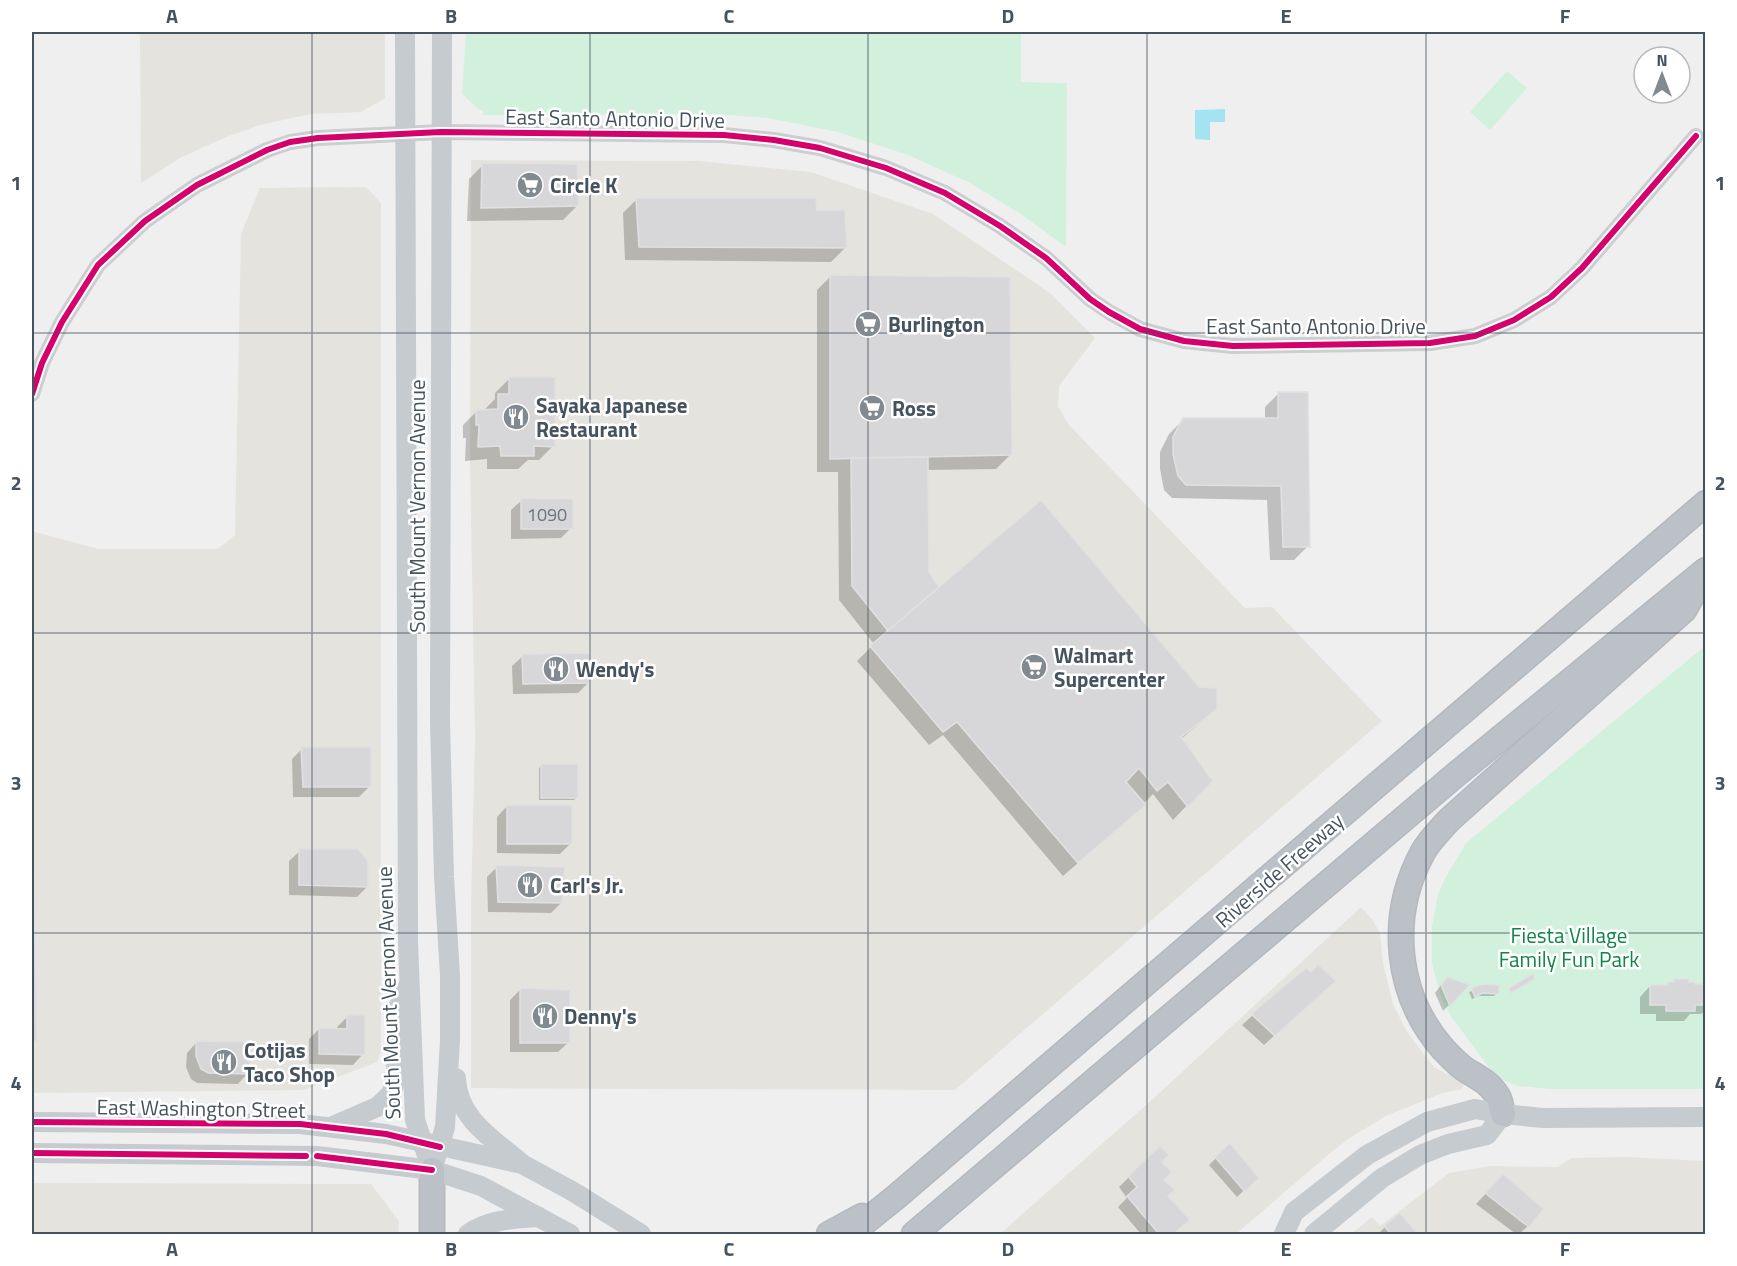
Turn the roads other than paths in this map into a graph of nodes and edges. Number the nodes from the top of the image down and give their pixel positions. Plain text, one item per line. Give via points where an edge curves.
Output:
1 (405, 32) edge
2 (442, 32) edge
3 (441, 132) junction
4 (406, 133) junction
5 (1696, 136) dead end
6 (32, 394) edge
7 (1706, 503) edge
8 (1706, 572) edge
9 (410, 981) junction
10 (450, 1040) junction
11 (1503, 1114) junction
12 (1706, 1117) edge
13 (32, 1122) edge
14 (331, 1127) junction
15 (431, 1145) junction
16 (32, 1153) edge
17 (522, 1164) junction
18 (432, 1170) junction
19 (896, 1197) junction
20 (539, 1217) junction
21 (432, 1234) edge
22 (468, 1234) edge
23 (570, 1234) edge
24 (641, 1234) edge
25 (829, 1234) edge
26 (850, 1234) edge
27 (914, 1234) edge
28 (1284, 1234) edge
29 (1314, 1234) edge

1 - 4 main road, South Mount Vernon Avenue
2 - 3 main road, South Mount Vernon Avenue
3 - 4 street, East Santo Antonio Drive
3 - 5 street, East Santo Antonio Drive via 724,135 820,148 886,168 945,194 1010,233 1046,258 1090,299 1140,329 1184,341 1233,346 1430,343 1474,336 1514,320 1551,297 1582,268
3 - 10 main road, South Mount Vernon Avenue via 440,721
4 - 6 street, East Santo Antonio Drive via 290,142 218,174 169,204 98,265 62,322
4 - 9 main road, South Mount Vernon Avenue
7 - 19 highway, Riverside Freeway
8 - 11 highway via 1684,610 1449,820 1424,850 1407,887 1401,921 1401,956 1408,988 1421,1019 1442,1048 1462,1067 1487,1082 1499,1098
8 - 27 highway, Riverside Freeway via 1459,772
9 - 14 main road via 397,1011 396,1079 391,1094 376,1107
9 - 15 main road, South Mount Vernon Avenue via 415,1120
10 - 15 main road, South Mount Vernon Avenue via 445,1127
10 - 17 main road via 460,1105 474,1123
11 - 12 main road via 1544,1118
11 - 28 main road via 1475,1109 1427,1122 1400,1136 1367,1155 1294,1212
11 - 29 main road via 1487,1135 1420,1155 1382,1178
13 - 14 main road, East Washington Street
14 - 15 main road, East Washington Street
15 - 17 main road, East Washington Street
15 - 18 main road, South Mount Vernon Avenue
16 - 18 main road via 317,1156
17 - 24 main road, East Washington Street
18 - 20 main road via 481,1186
18 - 21 highway
19 - 25 highway
19 - 26 highway, Riverside Freeway
20 - 22 main road via 497,1220
20 - 23 main road

